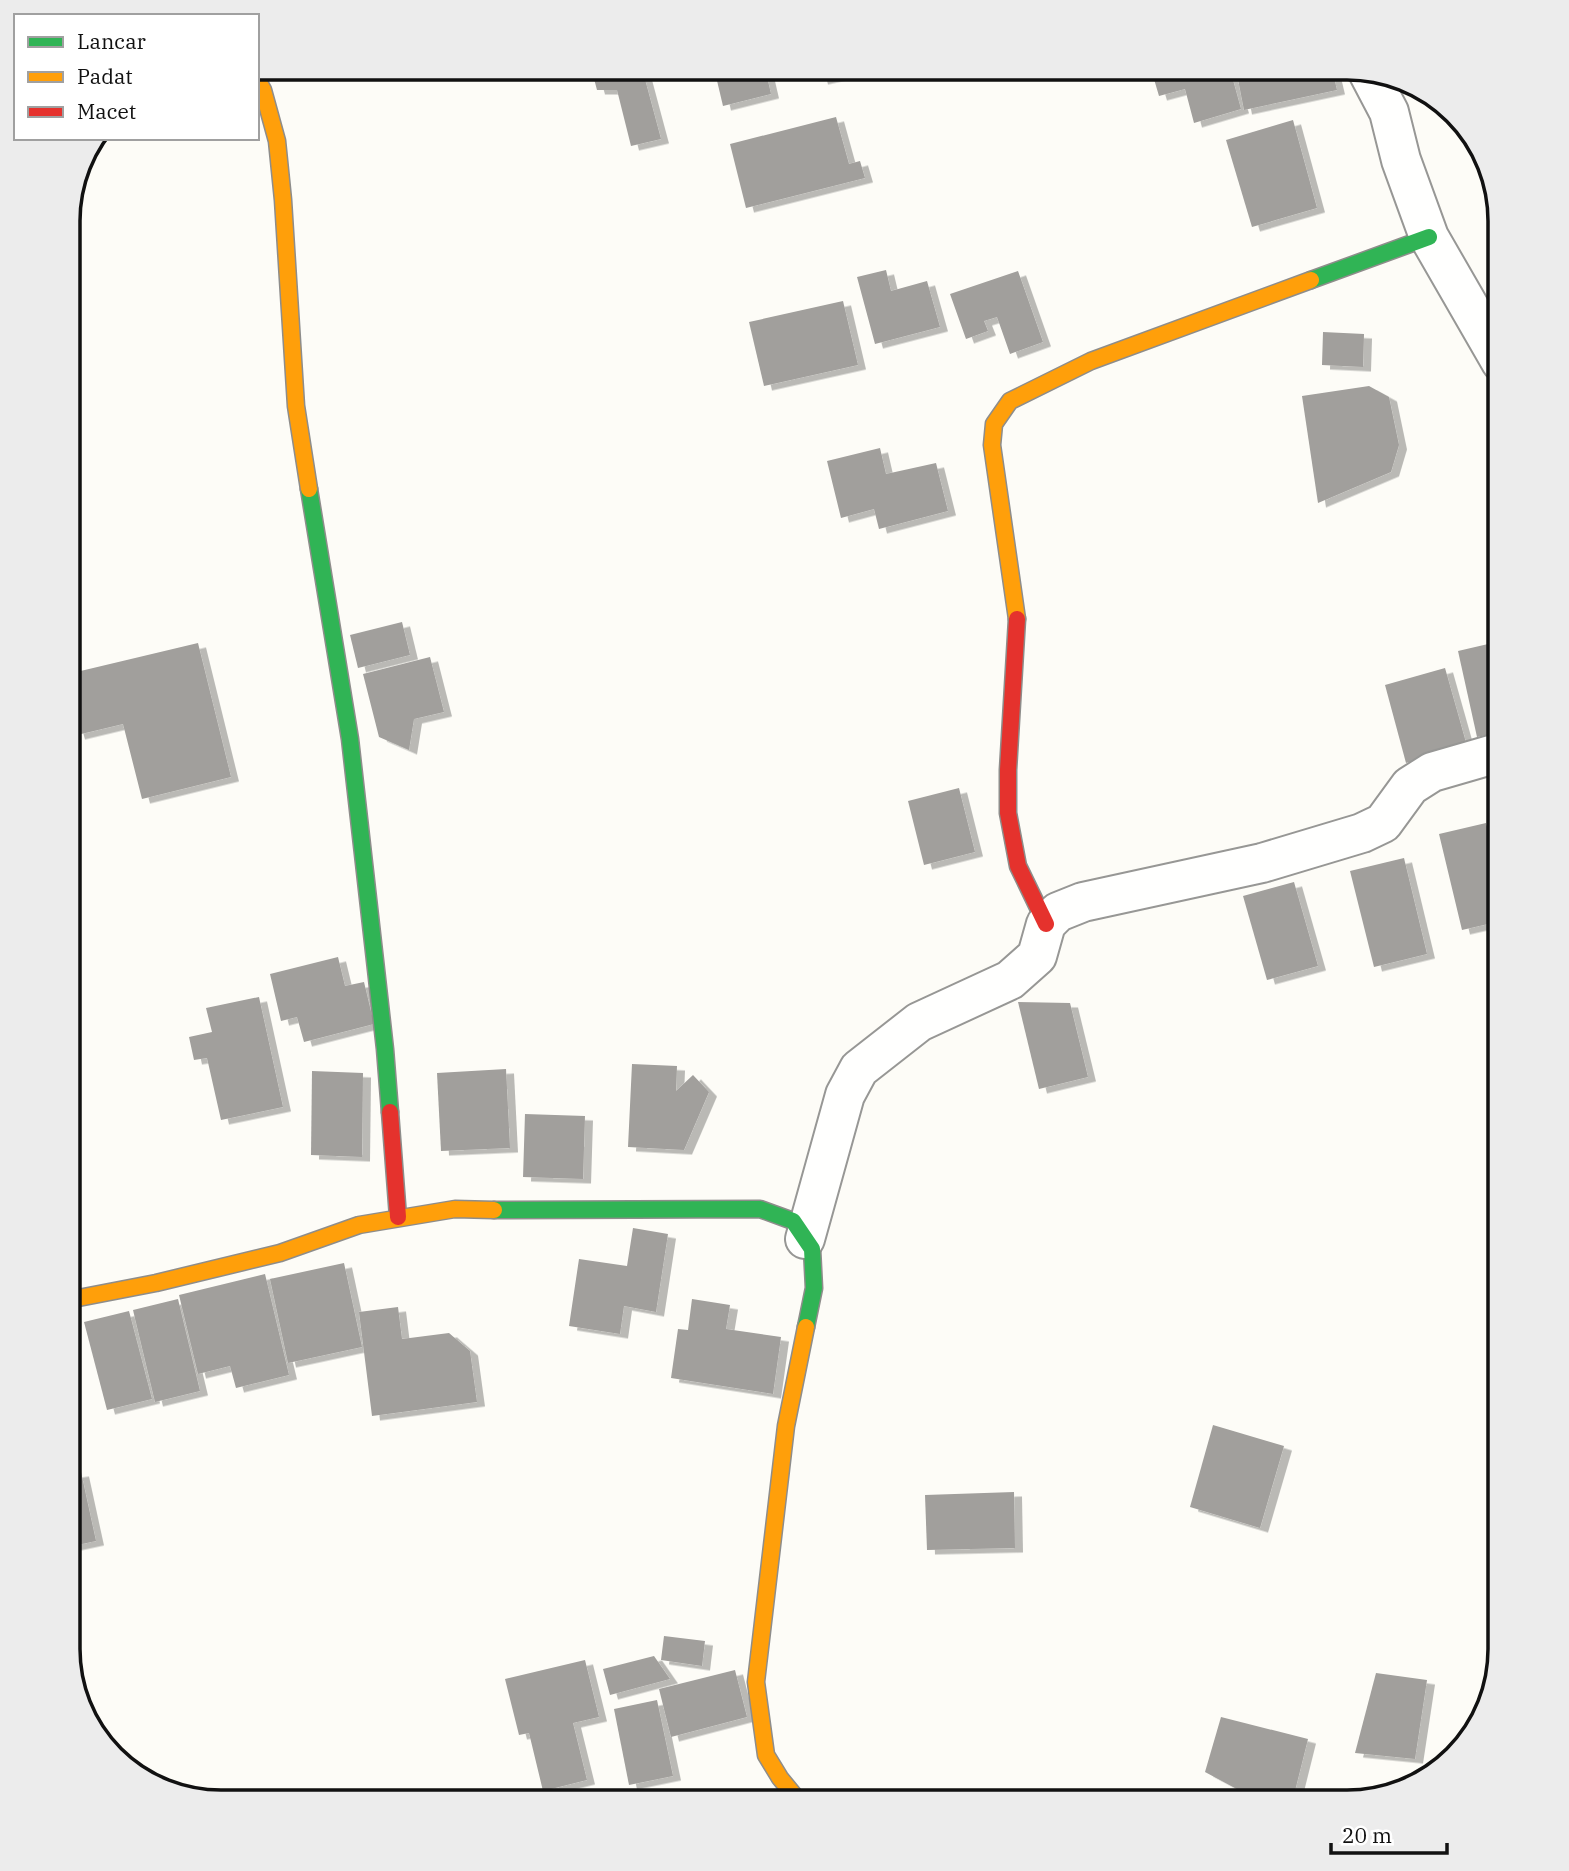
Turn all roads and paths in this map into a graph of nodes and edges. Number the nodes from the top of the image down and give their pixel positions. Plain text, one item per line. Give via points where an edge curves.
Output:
1 (259, 83) edge
2 (1374, 83) edge
3 (1429, 237) junction
4 (1488, 339) edge
5 (1488, 756) edge
6 (1046, 924) junction
7 (398, 1217) junction
8 (805, 1239) junction
9 (81, 1297) edge
10 (790, 1790) edge

1 - 7 street via 277,141 296,406 349,739 385,1049
2 - 3 street via 1388,112
3 - 4 street
3 - 6 street via 1091,361 1010,401 994,424 992,445 1018,628 1008,813 1018,866
5 - 6 street via 1432,772 1410,786 1383,823 1362,833 1262,863 1083,902 1058,912
6 - 8 street via 1037,956 1010,980 919,1022 859,1069 845,1095
7 - 8 street via 455,1209 760,1209 793,1221
7 - 9 street via 359,1225 268,1256
8 - 10 street via 811,1249 814,1288 786,1426 756,1682 766,1755

